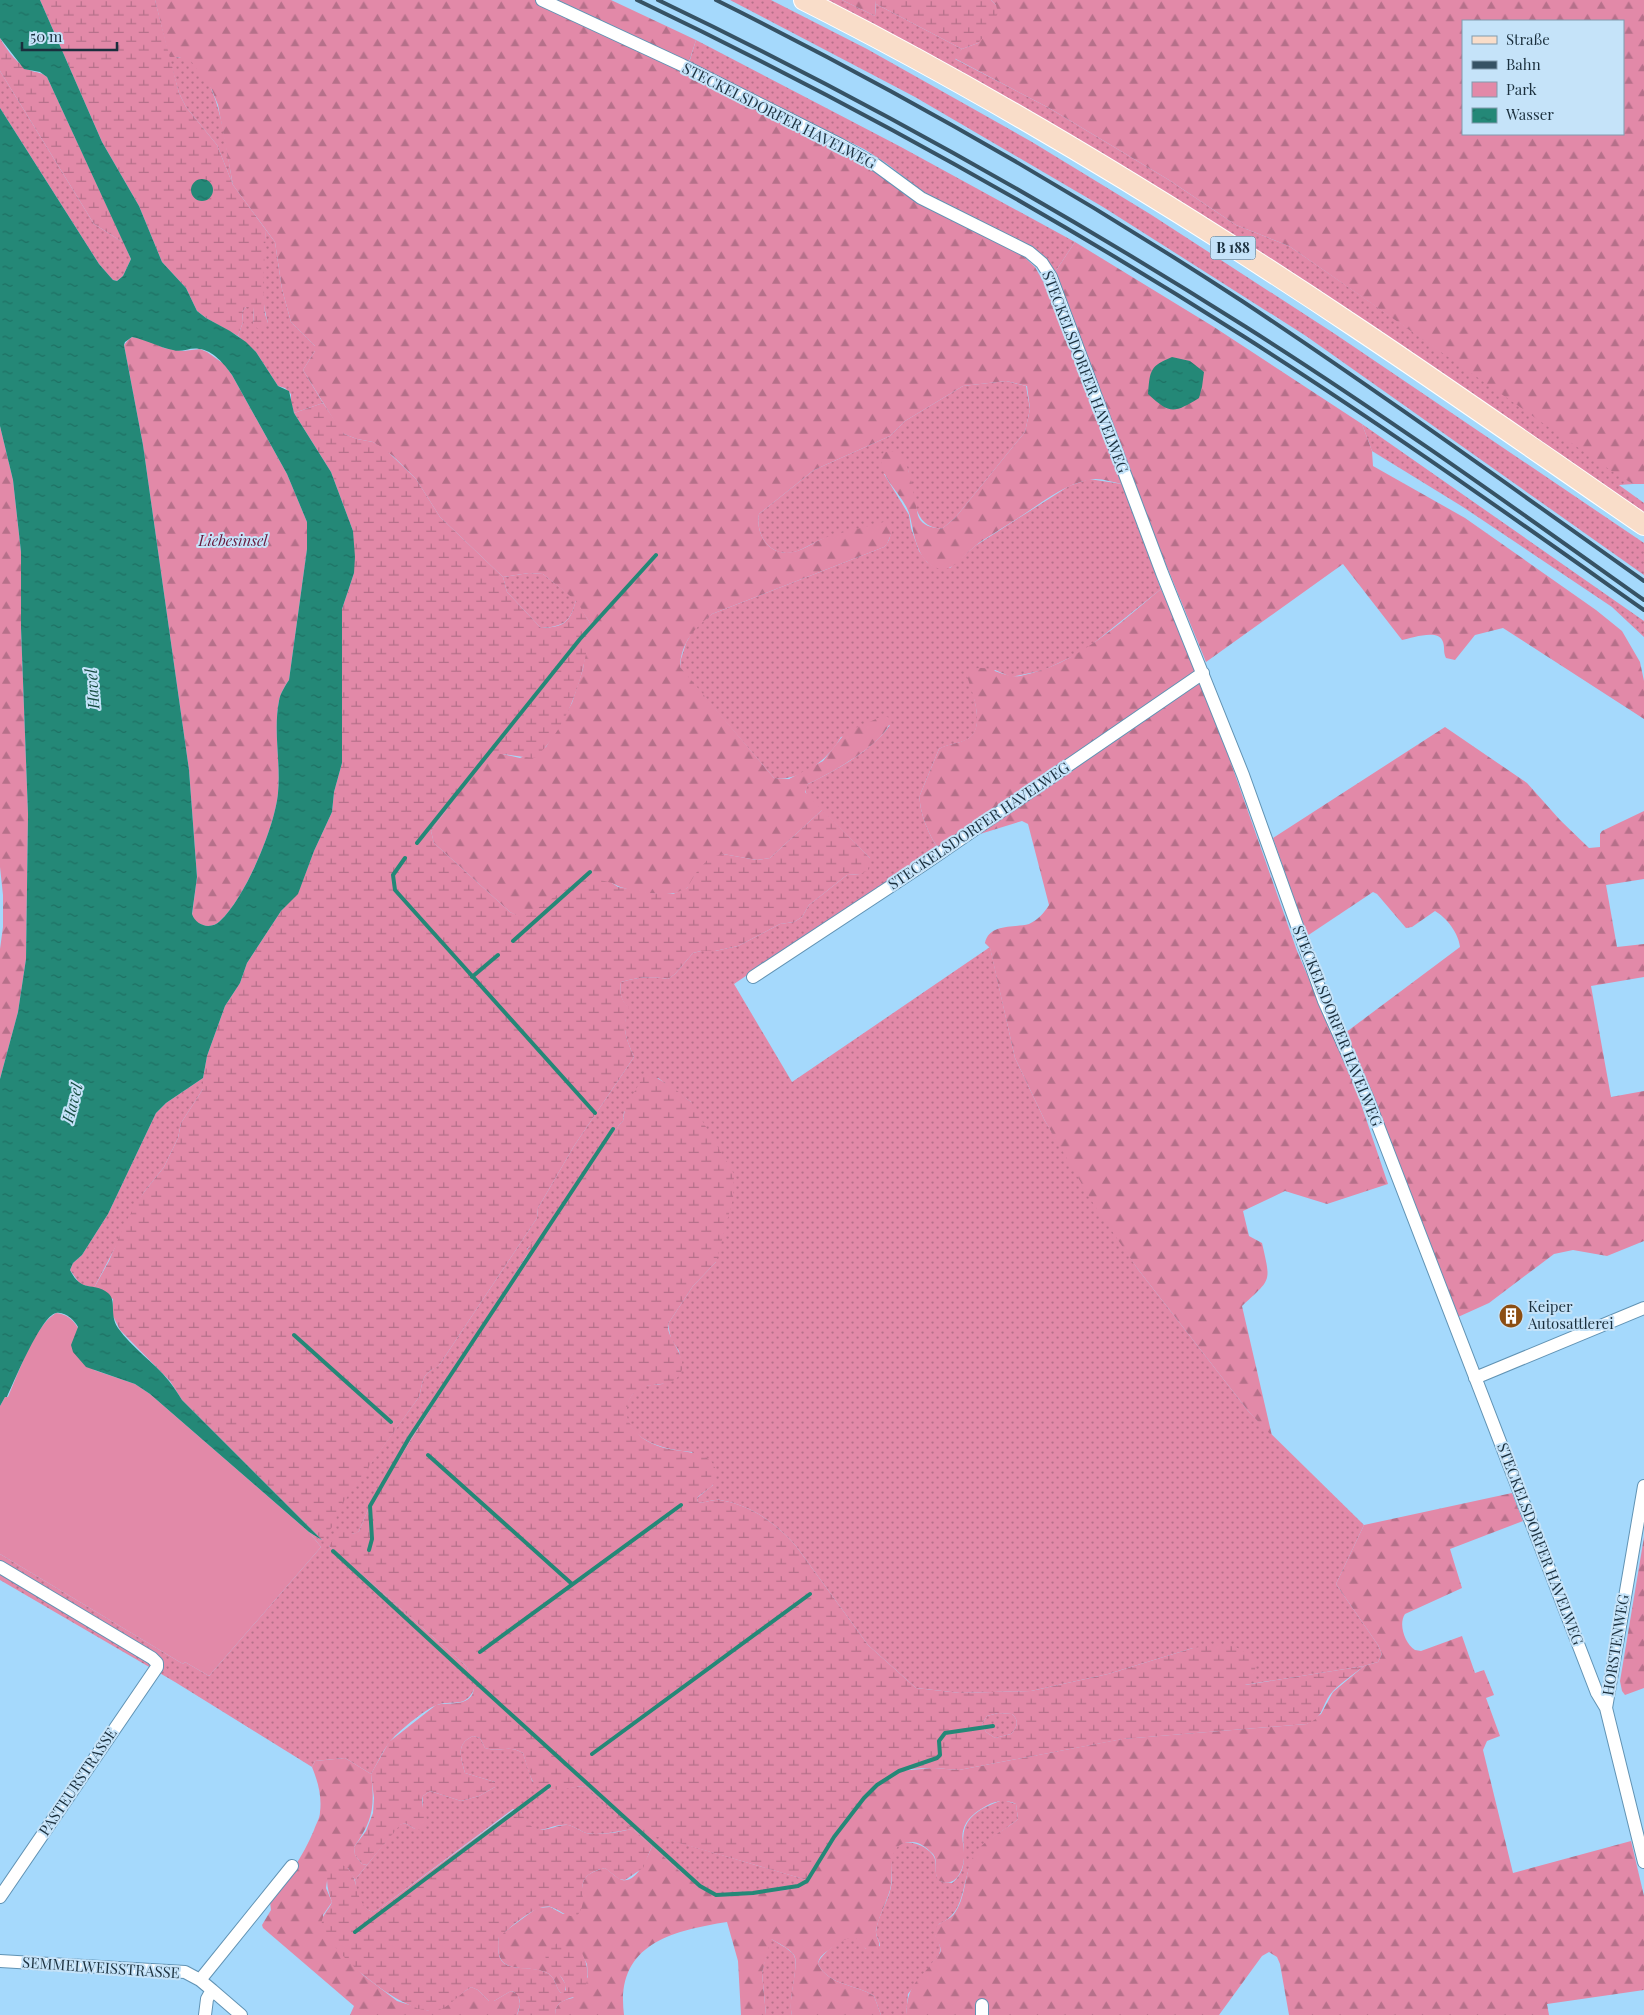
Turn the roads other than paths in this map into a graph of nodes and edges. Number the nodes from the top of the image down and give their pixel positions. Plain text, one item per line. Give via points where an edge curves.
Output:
1 (542, 0) edge
2 (804, 0) edge
3 (1644, 525) edge
4 (1203, 672) junction
5 (754, 977) dead end
6 (1644, 1308) edge
7 (1475, 1378) junction
8 (1644, 1486) edge
9 (0, 1567) edge
10 (1606, 1708) junction
11 (1644, 1862) edge
12 (292, 1866) dead end
13 (0, 1898) edge
14 (0, 1962) edge
15 (200, 1980) junction
16 (212, 1990) junction
17 (205, 2015) edge
18 (241, 2015) edge

1 - 4 street, STECKELSDORFER HAVELWEG via 839,144 876,165 921,198 1030,252 1042,263 1051,277 1162,574
2 - 3 main road, B 188 via 990,101 1186,217 1350,323
4 - 5 street, STECKELSDORFER HAVELWEG
4 - 7 street, STECKELSDORFER HAVELWEG via 1324,1001 1367,1098
6 - 7 street
7 - 10 street, STECKELSDORFER HAVELWEG via 1597,1693
8 - 10 street, HORSTENWEG
9 - 13 street, PASTEURSTRASSE via 157,1663
10 - 11 street, HORSTENWEG
12 - 15 street
14 - 15 street, SEMMELWEISSTRASSE via 185,1972
15 - 16 street, SEMMELWEISSTRASSE
16 - 17 street
16 - 18 street

